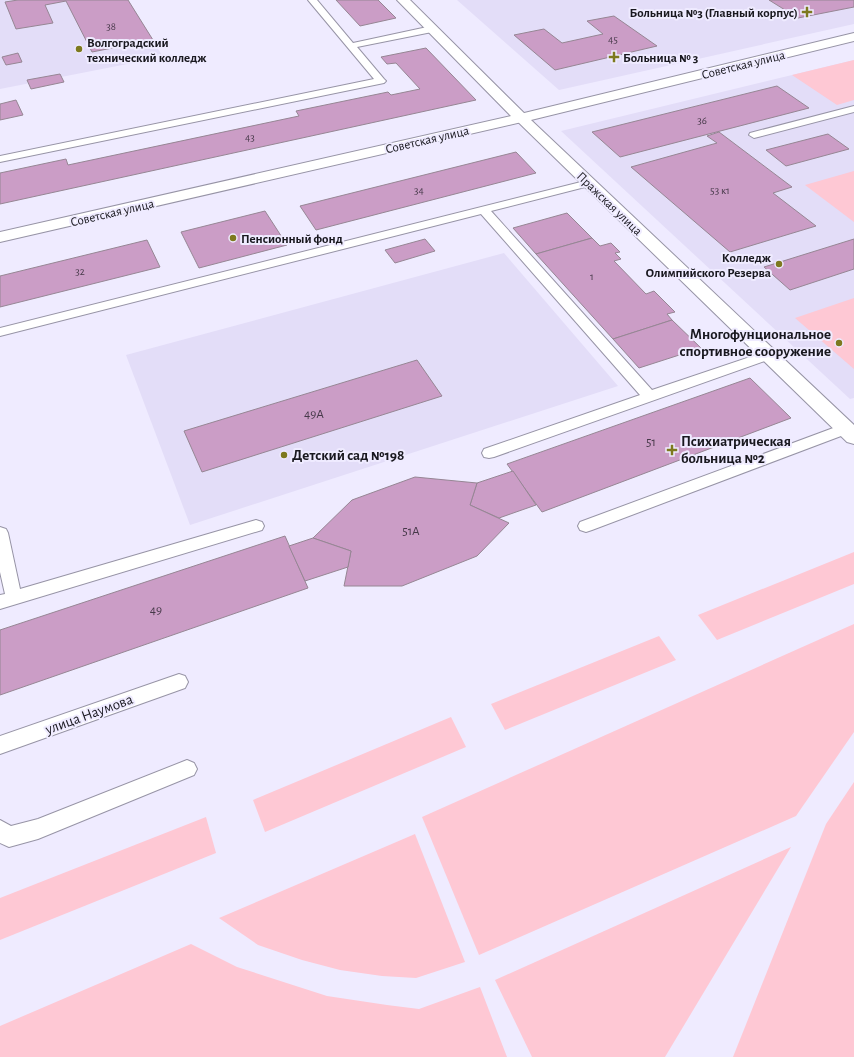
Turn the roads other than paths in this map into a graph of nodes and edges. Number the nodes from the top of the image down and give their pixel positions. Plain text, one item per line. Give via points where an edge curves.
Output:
1 (312, 0) edge
2 (403, 0) edge
3 (432, 29) junction
4 (852, 39) edge
5 (351, 46) junction
6 (854, 109) edge
7 (521, 118) junction
8 (754, 135) dead end
9 (0, 159) edge
10 (589, 183) junction
11 (484, 210) junction
12 (0, 238) edge
13 (0, 332) edge
14 (768, 355) junction
15 (650, 397) junction
16 (851, 430) edge
17 (489, 454) dead end
18 (256, 526) dead end
19 (586, 526) dead end
20 (0, 533) edge
21 (7, 600) edge
22 (179, 682) dead end
23 (0, 745) edge
24 (187, 770) dead end
25 (0, 830) edge

1 - 5 lane
2 - 3 street, Пражская улица
3 - 5 lane
3 - 7 street, Пражская улица
4 - 7 street, Советская улица
5 - 9 lane via 381,81
6 - 8 lane
7 - 10 street, Пражская улица
7 - 12 street, Советская улица
10 - 11 lane
10 - 14 street, Пражская улица
11 - 13 lane
11 - 15 lane
14 - 15 lane
14 - 16 street, Пражская улица
15 - 17 lane
16 - 19 lane
18 - 21 lane
20 - 21 lane
22 - 23 lane, улица Наумова
24 - 25 lane via 38,830 9,837

